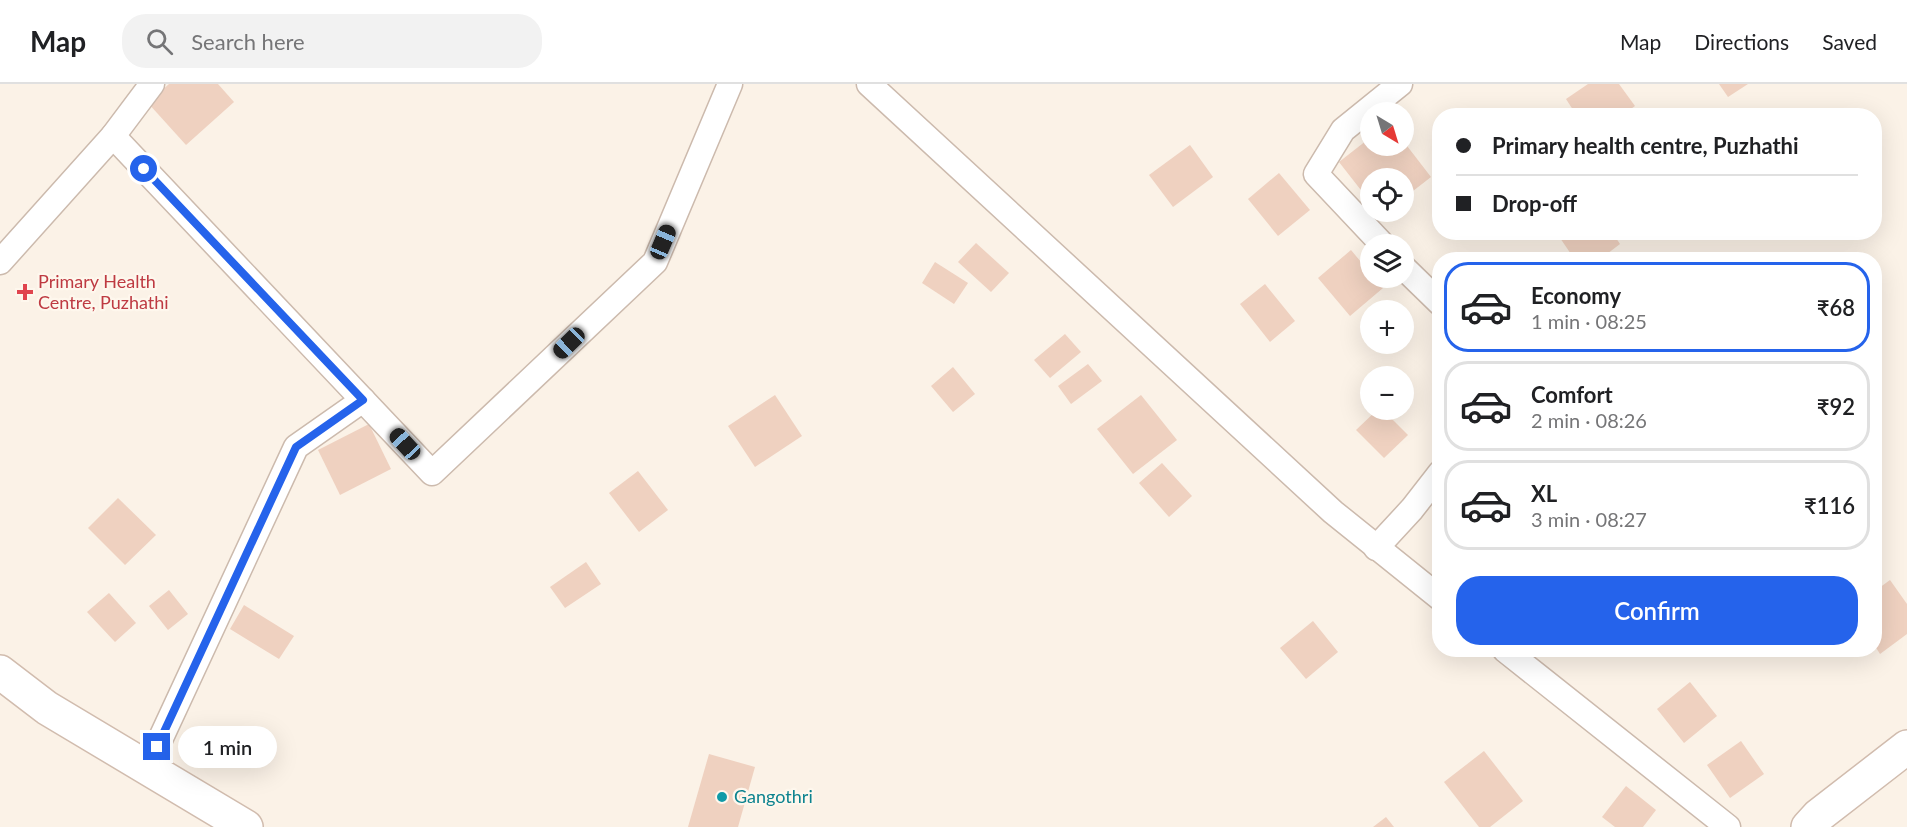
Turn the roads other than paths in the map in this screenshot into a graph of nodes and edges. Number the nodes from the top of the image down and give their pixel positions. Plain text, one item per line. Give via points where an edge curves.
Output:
1 (152, 84) edge
2 (730, 84) edge
3 (869, 84) edge
4 (1400, 84) edge
5 (113, 136) junction
6 (1373, 234) edge
7 (0, 262) edge
8 (1414, 278) edge
9 (1432, 295) edge
10 (363, 400) junction
11 (1432, 483) edge
12 (1376, 548) junction
13 (1432, 592) edge
14 (1514, 657) edge
15 (0, 672) edge
16 (1907, 747) edge
17 (147, 768) junction
18 (246, 827) edge
19 (1728, 827) edge
20 (1808, 827) edge

1 - 5 street
2 - 10 street via 655,262 432,473
3 - 12 street
4 - 6 street via 1343,130 1316,174
5 - 7 street
5 - 10 street
8 - 9 street
10 - 17 street via 296,447
11 - 12 street
12 - 13 street
14 - 19 street
15 - 17 main road via 47,708
16 - 20 main road
17 - 18 main road

